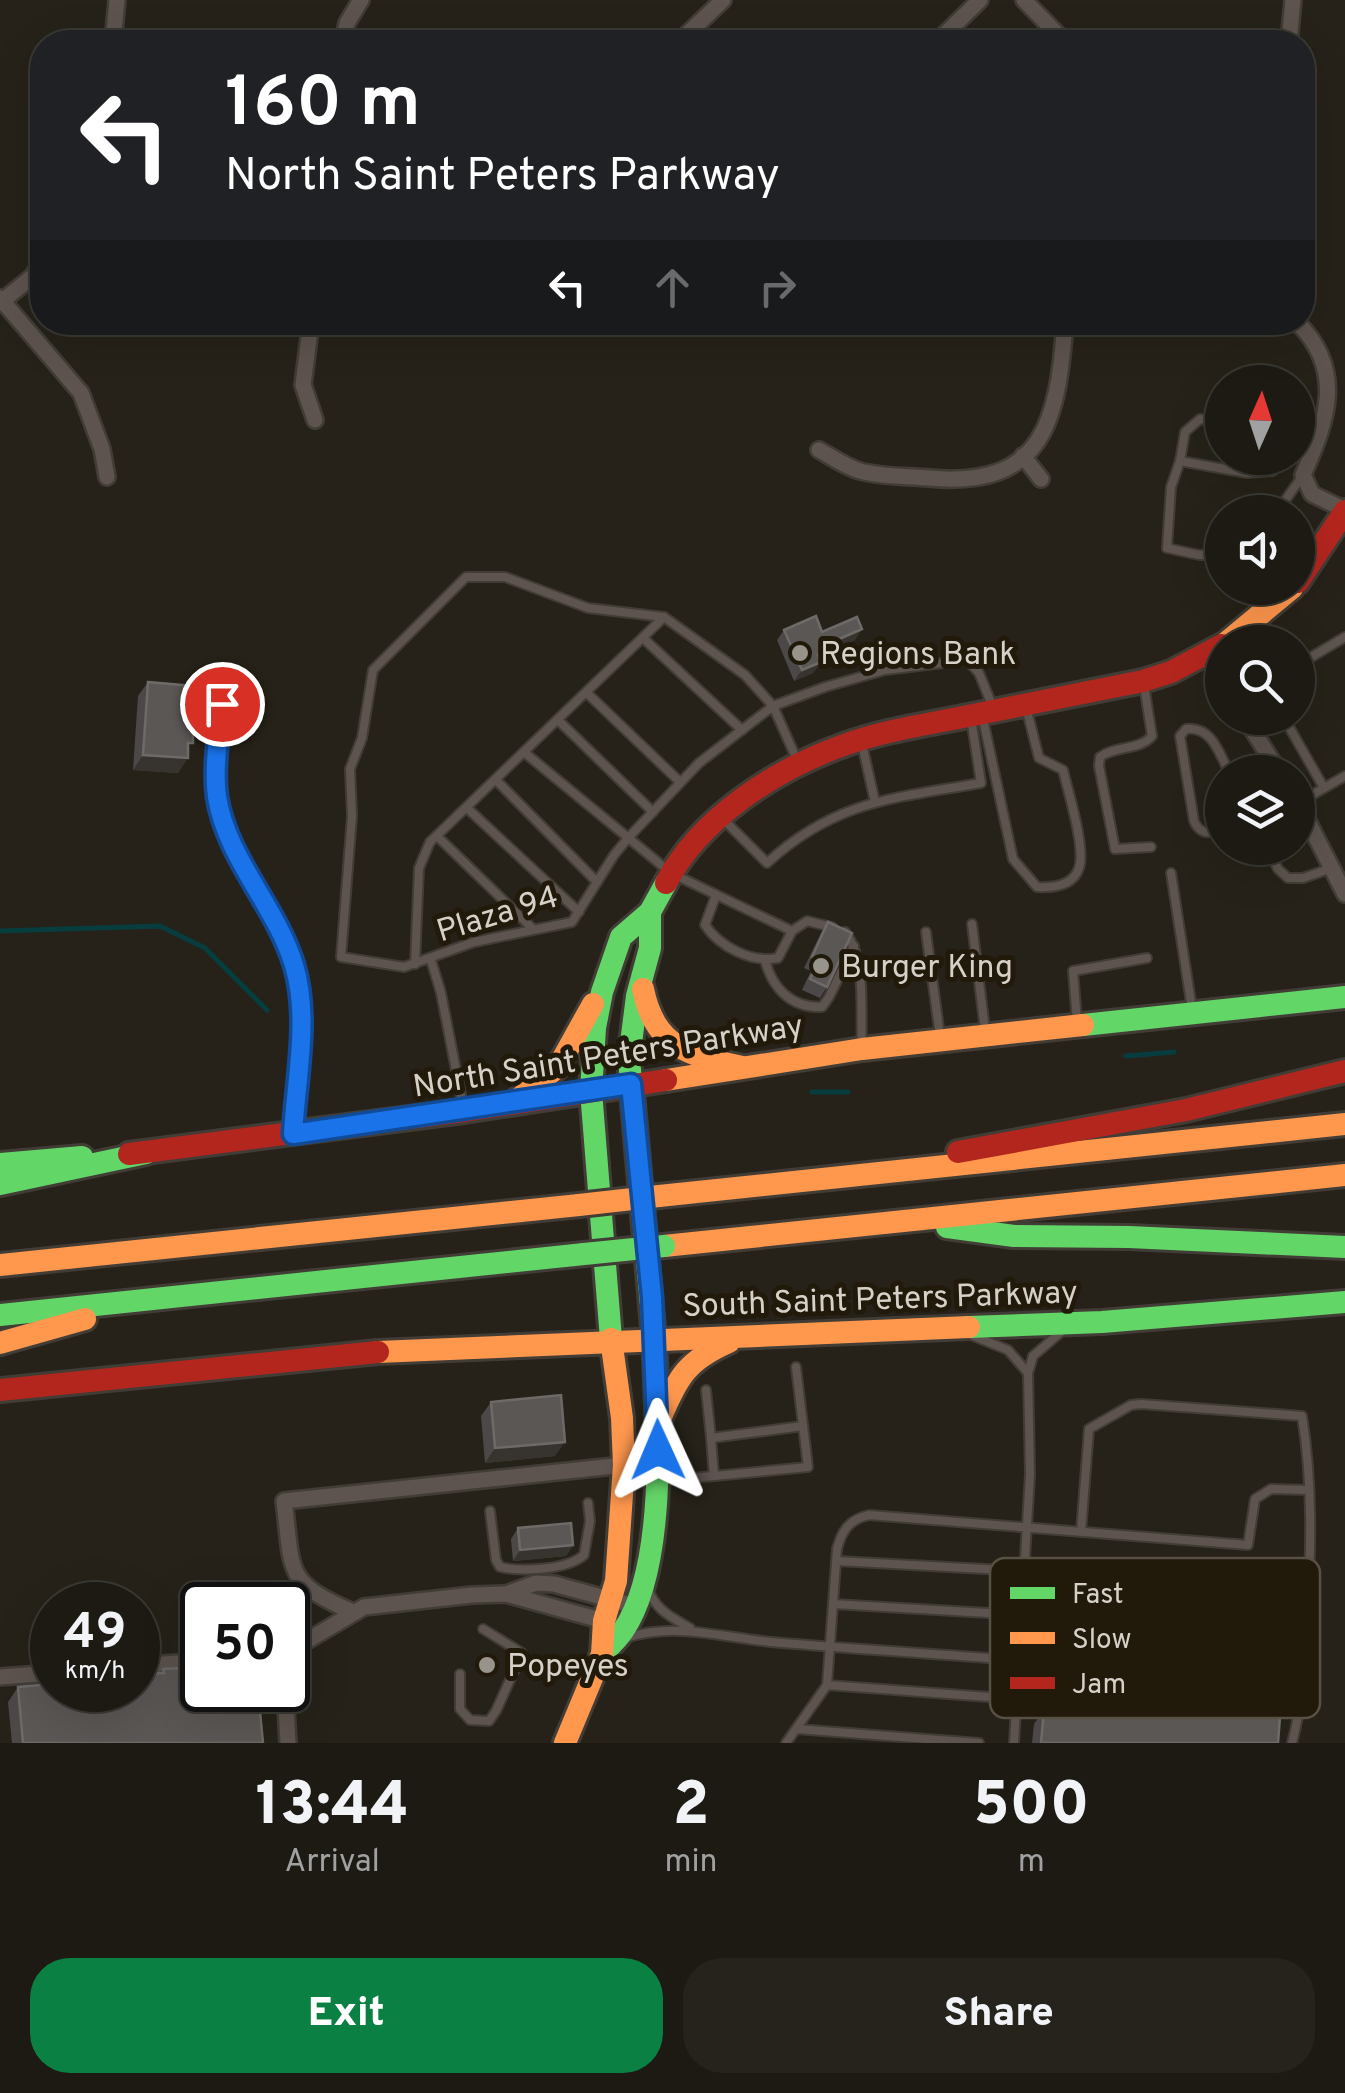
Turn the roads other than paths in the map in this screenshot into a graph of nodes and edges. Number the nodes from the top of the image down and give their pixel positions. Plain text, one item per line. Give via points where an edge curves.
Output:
1 (117, 0) edge
2 (361, 0) edge
3 (724, 0) edge
4 (980, 0) edge
5 (1024, 0) edge
6 (1293, 0) edge
7 (114, 30) edge
8 (346, 30) edge
9 (692, 30) edge
10 (949, 30) edge
11 (1053, 30) edge
12 (1290, 30) edge
13 (30, 278) edge
14 (1, 301) edge
15 (30, 334) edge
16 (31, 335) edge
17 (309, 335) edge
18 (1064, 335) edge
19 (1310, 335) edge
20 (1205, 419) edge
21 (315, 420) dead end
22 (1315, 429) edge
23 (1323, 430) junction
24 (1315, 448) edge
25 (819, 450) dead end
26 (1023, 456) junction
27 (1180, 461) junction
28 (1205, 466) edge
29 (1303, 475) joint
30 (107, 477) dead end
31 (1041, 478) dead end
32 (1289, 495) edge
33 (1345, 511) edge
34 (1205, 555) edge
35 (1315, 556) edge
36 (1273, 605) edge
37 (664, 617) junction
38 (1250, 625) edge
39 (643, 638) junction
40 (1345, 638) edge
41 (1205, 654) edge
42 (1315, 656) edge
43 (225, 674) dead end
44 (1143, 681) junction
45 (587, 694) junction
46 (773, 706) junction
47 (1026, 706) junction
48 (982, 714) junction
49 (559, 721) junction
50 (742, 730) junction
51 (1294, 735) edge
52 (861, 740) junction
53 (526, 753) junction
54 (1220, 755) edge
55 (798, 764) junction
56 (1345, 776) edge
57 (496, 780) junction
58 (680, 782) junction
59 (1324, 788) junction
60 (1315, 793) edge
61 (875, 802) junction
62 (467, 808) junction
63 (653, 812) junction
64 (721, 817) junction
65 (1205, 832) edge
66 (437, 836) junction
67 (1315, 836) edge
68 (629, 837) junction
69 (1150, 847) dead end
70 (1276, 865) edge
71 (1332, 868) junction
72 (1171, 872) dead end
73 (671, 873) junction
74 (598, 882) junction
75 (1345, 894) edge
76 (716, 895) junction
77 (578, 912) junction
78 (650, 912) junction
79 (972, 924) dead end
80 (534, 929) junction
81 (792, 931) junction
82 (926, 932) dead end
83 (854, 946) junction
84 (1147, 958) dead end
85 (431, 960) junction
86 (765, 960) junction
87 (416, 964) junction
88 (641, 978) junction
89 (602, 992) junction
90 (1345, 997) edge
91 (1193, 1013) junction
92 (1077, 1025) junction
93 (985, 1035) junction
94 (940, 1040) junction
95 (862, 1049) junction
96 (742, 1067) junction
97 (1345, 1071) edge
98 (631, 1084) junction
99 (590, 1090) junction
100 (513, 1102) junction
101 (464, 1110) junction
102 (1345, 1124) edge
103 (293, 1134) junction
104 (146, 1153) junction
105 (0, 1164) edge
106 (874, 1174) junction
107 (1345, 1175) edge
108 (0, 1184) edge
109 (901, 1222) junction
110 (1345, 1246) edge
111 (0, 1265) edge
112 (161, 1298) junction
113 (1345, 1302) edge
114 (0, 1315) edge
115 (1078, 1323) junction
116 (953, 1328) junction
117 (740, 1337) junction
118 (654, 1339) junction
119 (611, 1340) junction
120 (0, 1343) edge
121 (796, 1366) dead end
122 (1028, 1373) junction
123 (0, 1390) edge
124 (706, 1390) dead end
125 (658, 1425) junction
126 (803, 1426) junction
127 (711, 1438) junction
128 (624, 1465) junction
129 (714, 1476) junction
130 (656, 1482) junction
131 (1309, 1490) junction
132 (588, 1503) dead end
133 (490, 1512) dead end
134 (1028, 1528) junction
135 (1081, 1532) junction
136 (1025, 1558) edge
137 (1311, 1558) edge
138 (836, 1560) junction
139 (990, 1569) edge
140 (644, 1574) junction
141 (506, 1594) junction
142 (833, 1604) junction
143 (353, 1612) junction
144 (990, 1613) edge
145 (615, 1625) junction
146 (484, 1629) dead end
147 (694, 1630) junction
148 (310, 1641) edge
149 (831, 1646) junction
150 (990, 1658) edge
151 (460, 1674) dead end
152 (30, 1675) edge
153 (0, 1678) edge
154 (827, 1685) junction
155 (990, 1698) edge
156 (286, 1712) edge
157 (1015, 1718) edge
158 (1297, 1718) edge
159 (797, 1729) junction
160 (288, 1743) edge
161 (565, 1743) edge
162 (786, 1743) edge
163 (979, 1743) edge
164 (1014, 1743) edge
165 (1292, 1743) edge

1 - 7 street
2 - 8 street
3 - 9 street
4 - 10 street
5 - 11 street
6 - 12 street
13 - 14 street
14 - 15 street
16 - 30 street via 81,393
17 - 21 street via 303,385
18 - 26 street via 1057,404
19 - 23 street via 1330,377
20 - 27 lane via 1184,432
22 - 23 lane
23 - 24 street
25 - 26 street via 860,472 960,481 992,476
26 - 31 street
27 - 28 lane
27 - 34 lane via 1166,548
29 - 32 lane
29 - 33 street via 1312,494
33 - 35 main road
36 - 38 main road
37 - 39 lane
37 - 46 lane via 745,675
37 - 87 lane, Plaza 94 via 588,608 505,578 466,577 373,670 350,769 341,957
39 - 45 lane
39 - 50 lane
40 - 42 lane
41 - 44 main road
43 - 103 street via 216,764 224,824 294,963 302,996
44 - 47 main road
44 - 69 lane via 1152,736 1145,744 1106,752 1099,766 1115,850
45 - 49 lane
45 - 58 lane
46 - 48 lane, Plaza 94 via 886,670 967,660 980,673
46 - 50 lane, Plaza 94
46 - 55 lane
47 - 48 main road
47 - 48 lane via 1039,758 1063,770 1079,848 1080,867 1053,888 1037,886 1013,859
48 - 52 main road
48 - 61 lane via 982,784
49 - 53 lane
49 - 63 lane
50 - 58 lane, Plaza 94
51 - 59 lane
52 - 55 main road
52 - 61 lane
53 - 57 lane
53 - 68 lane
54 - 65 lane via 1198,728 1180,736 1194,821
55 - 64 main road
56 - 59 lane
57 - 62 lane
57 - 74 lane
58 - 63 lane, Plaza 94
59 - 60 lane
61 - 64 lane via 817,826 767,863
62 - 66 lane
62 - 77 lane
63 - 68 lane, Plaza 94
64 - 73 main road
66 - 80 lane
66 - 87 lane via 419,868
67 - 71 street
68 - 73 lane
68 - 74 lane, Plaza 94
70 - 71 lane via 1288,878
71 - 75 street
72 - 91 lane
73 - 76 lane
73 - 78 main road
74 - 77 lane, Plaza 94
76 - 81 lane
76 - 86 lane via 705,925 715,941
77 - 80 lane, Plaza 94 via 572,922
78 - 88 main road
78 - 89 main road via 621,937
79 - 93 lane
80 - 85 lane, Plaza 94
81 - 83 lane via 817,921 844,931
81 - 86 lane via 778,958
82 - 94 lane
83 - 86 lane via 822,1006 800,1004 778,991
83 - 95 lane
84 - 92 lane via 1073,972
85 - 87 lane, Plaza 94
85 - 101 lane
88 - 96 main road via 644,1004 660,1035 690,1054
88 - 98 main road
89 - 99 main road
89 - 100 main road via 560,1066
90 - 91 main road, North Saint Peters Parkway
91 - 92 main road, North Saint Peters Parkway
92 - 93 main road, North Saint Peters Parkway
93 - 94 main road, North Saint Peters Parkway
94 - 95 main road, North Saint Peters Parkway
95 - 96 main road, North Saint Peters Parkway
96 - 98 main road, North Saint Peters Parkway
97 - 106 main road via 1134,1120 1014,1136
98 - 99 main road, North Saint Peters Parkway
98 - 118 main road
99 - 100 main road, North Saint Peters Parkway
99 - 119 main road
100 - 101 main road, North Saint Peters Parkway
101 - 103 main road, North Saint Peters Parkway
102 - 106 main road
103 - 104 main road, North Saint Peters Parkway
104 - 105 main road, North Saint Peters Parkway
104 - 108 main road
106 - 111 main road, bridge
107 - 109 main road
109 - 110 main road via 1014,1236
109 - 112 main road, bridge
112 - 114 main road
112 - 120 main road
113 - 115 main road, South Saint Peters Parkway
115 - 116 main road, South Saint Peters Parkway
115 - 122 lane via 1043,1344
116 - 117 main road, South Saint Peters Parkway
116 - 122 lane via 1008,1350
117 - 118 main road, South Saint Peters Parkway
117 - 125 main road via 683,1367
118 - 119 main road, South Saint Peters Parkway
118 - 125 main road
119 - 123 main road, South Saint Peters Parkway via 403,1348
119 - 128 main road
121 - 126 lane
122 - 134 lane
124 - 127 lane
125 - 130 main road
126 - 127 lane
126 - 129 lane via 808,1466
127 - 129 lane
128 - 143 street via 284,1501 299,1582
128 - 145 main road
129 - 130 lane
130 - 140 main road
131 - 135 lane via 1270,1489 1255,1499 1248,1545
131 - 135 lane via 1302,1416 1130,1404 1088,1428
131 - 137 lane
132 - 133 lane via 584,1555 570,1563 518,1568 500,1567 496,1560
134 - 135 lane
134 - 136 lane
134 - 138 lane via 870,1515 851,1521
138 - 139 lane
138 - 142 lane
140 - 145 main road
140 - 147 lane via 652,1601
141 - 143 street
141 - 145 street
141 - 145 street via 536,1583
142 - 144 lane
142 - 149 lane
143 - 148 street
145 - 147 lane
145 - 161 main road
146 - 151 lane via 522,1653 488,1721 470,1720 460,1709
147 - 149 lane
149 - 150 lane
149 - 154 lane
152 - 153 street
154 - 155 lane
154 - 159 lane
156 - 160 street
157 - 164 lane
158 - 165 lane
159 - 162 lane
159 - 163 lane

